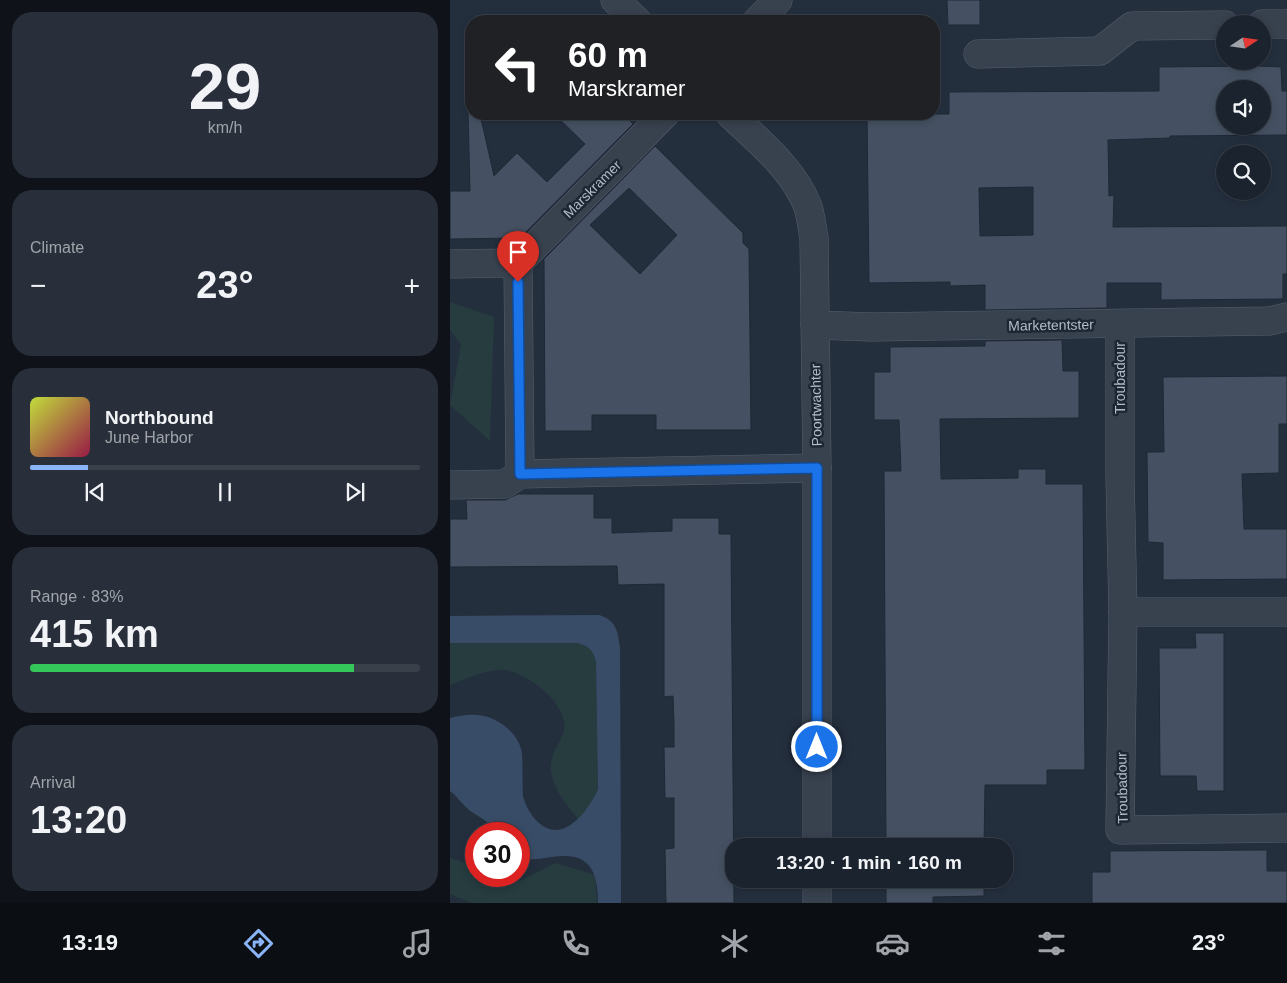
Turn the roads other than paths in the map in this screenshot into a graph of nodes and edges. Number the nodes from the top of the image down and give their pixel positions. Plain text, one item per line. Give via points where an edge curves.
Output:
1 (615, 0) edge
2 (778, 0) edge
3 (630, 15) edge
4 (763, 15) edge
5 (1271, 24) edge
6 (1287, 24) edge
7 (1216, 25) edge
8 (978, 54) dead end
9 (659, 120) edge
10 (736, 120) edge
11 (518, 263) junction
12 (450, 264) edge
13 (1287, 317) edge
14 (1120, 324) junction
15 (815, 325) junction
16 (817, 468) junction
17 (520, 474) junction
18 (450, 485) edge
19 (1123, 612) junction
20 (1287, 612) edge
21 (1287, 828) edge
22 (817, 838) edge
23 (817, 888) edge
24 (817, 903) edge

1 - 3 street
2 - 4 street
5 - 6 street
7 - 8 street via 1132,26 1100,51
9 - 11 street, Marskramer
10 - 15 street, Poortwachter via 790,174 808,206 814,238
11 - 12 street
11 - 17 street
13 - 14 street, Marketentster via 1269,321
14 - 15 street, Marketentster
14 - 19 street, Troubadour
15 - 16 street, Poortwachter
16 - 17 street
16 - 22 street, Poortwachter
17 - 18 street via 505,484
19 - 20 street
19 - 21 street, Troubadour via 1120,830
23 - 24 street

